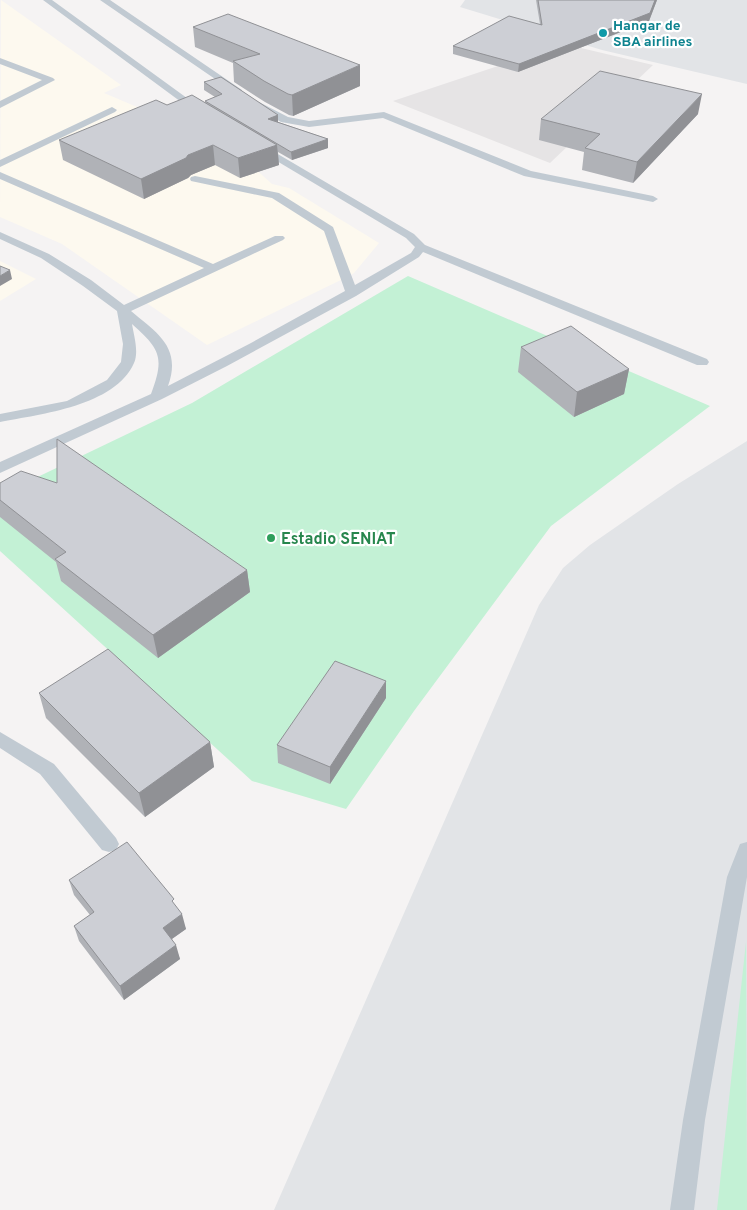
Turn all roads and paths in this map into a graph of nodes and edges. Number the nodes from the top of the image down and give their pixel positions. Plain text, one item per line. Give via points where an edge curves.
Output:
1 (47, 0) edge
2 (104, 0) edge
3 (0, 61) edge
4 (0, 105) edge
5 (112, 110) dead end
6 (212, 119) edge
7 (245, 138) edge
8 (0, 164) edge
9 (0, 175) edge
10 (196, 179) dead end
11 (653, 199) dead end
12 (0, 235) edge
13 (279, 238) dead end
14 (421, 247) junction
15 (214, 268) junction
16 (352, 293) junction
17 (123, 310) junction
18 (702, 362) dead end
19 (157, 396) junction
20 (0, 418) edge
21 (0, 468) edge
22 (0, 739) edge
23 (109, 844) dead end
24 (747, 850) edge
25 (682, 1210) edge

1 - 6 lane
2 - 11 lane via 285,120 334,122 384,115 528,174
3 - 4 lane via 50,80
5 - 8 lane
7 - 14 lane via 410,236
9 - 15 lane
10 - 16 lane via 275,195 329,229
12 - 17 lane via 45,256
13 - 15 lane
14 - 16 lane via 415,255
14 - 18 lane
15 - 17 lane
16 - 19 lane via 230,361
17 - 19 lane via 158,341 166,358
17 - 20 lane via 129,344 128,362 112,384 71,404
19 - 21 lane
22 - 23 lane via 47,769
24 - 25 lane via 735,887 694,1120

